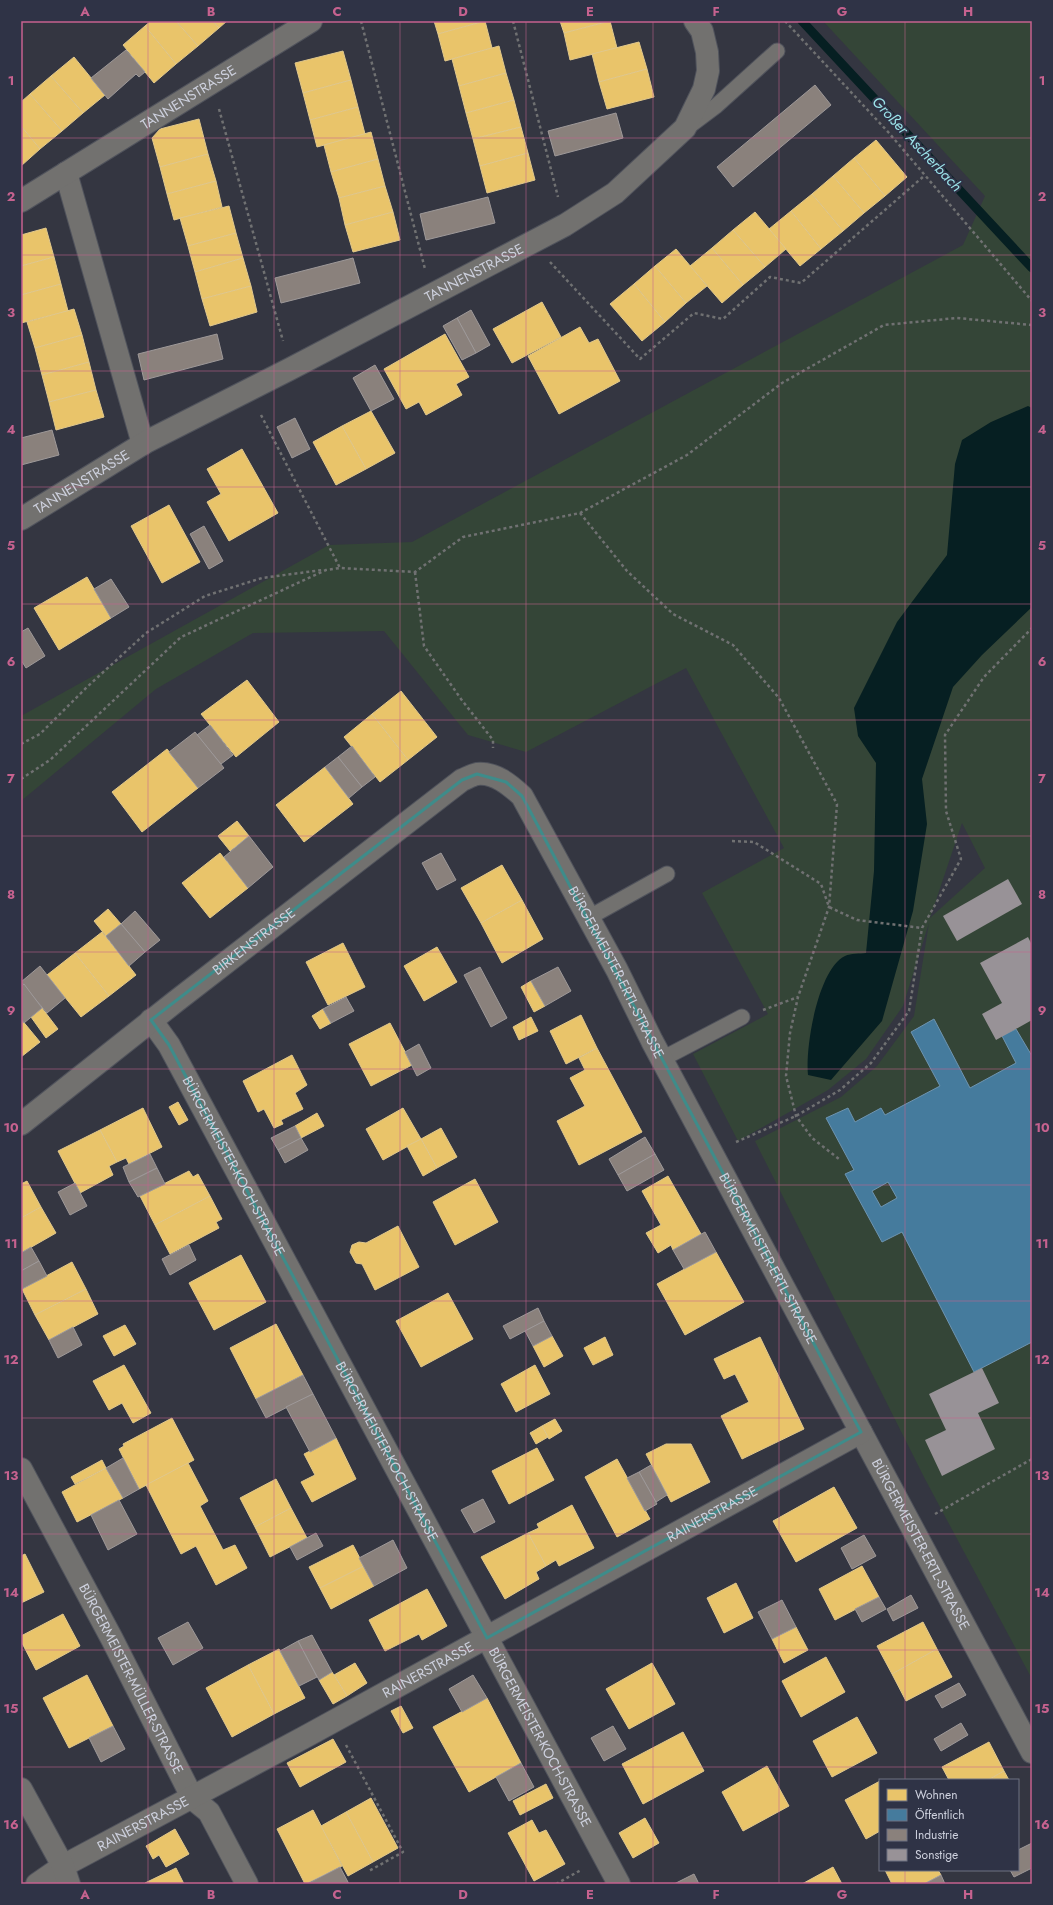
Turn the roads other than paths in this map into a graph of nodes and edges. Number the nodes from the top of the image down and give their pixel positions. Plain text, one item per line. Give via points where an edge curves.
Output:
1 (312, 21) edge
2 (695, 21) edge
3 (778, 51) dead end
4 (685, 128) junction
5 (66, 173) junction
6 (21, 201) edge
7 (143, 444) junction
8 (21, 519) edge
9 (493, 776) joint
10 (667, 874) dead end
11 (588, 918) junction
12 (742, 1017) road end
13 (151, 1020) junction
14 (662, 1059) junction
15 (21, 1124) edge
16 (861, 1432) junction
17 (21, 1469) edge
18 (487, 1638) junction
19 (1032, 1752) edge
20 (21, 1789) edge
21 (193, 1798) junction
22 (66, 1875) edge
23 (37, 1884) edge
24 (247, 1884) edge
25 (619, 1884) edge

1 - 5 street, TANNENSTRASSE
2 - 4 street, TANNENSTRASSE via 702,31 708,71 704,89
3 - 4 lane via 716,106
4 - 7 street, TANNENSTRASSE via 614,193 565,225
5 - 6 street, TANNENSTRASSE
5 - 7 street, TANNENSTRASSE
7 - 8 street, TANNENSTRASSE
9 - 11 street, BÜRGERMEISTER-ERTL-STRASSE via 506,782 522,796
9 - 13 street, BIRKENSTRASSE via 477,774 462,780
10 - 11 lane
11 - 14 street, BÜRGERMEISTER-ERTL-STRASSE
12 - 14 lane
13 - 15 street, BIRKENSTRASSE
13 - 18 street, BÜRGERMEISTER-KOCH-STRASSE via 169,1045
14 - 16 street, BÜRGERMEISTER-ERTL-STRASSE
16 - 18 street, RAINERSTRASSE
16 - 19 street, BÜRGERMEISTER-ERTL-STRASSE
17 - 21 street, BÜRGERMEISTER-MÜLLER-STRASSE
18 - 21 street, RAINERSTRASSE
18 - 25 street, BÜRGERMEISTER-KOCH-STRASSE
20 - 22 street
21 - 22 street, RAINERSTRASSE
21 - 24 street, BÜRGERMEISTER-MÜLLER-STRASSE via 209,1812
22 - 23 street, RAINERSTRASSE

